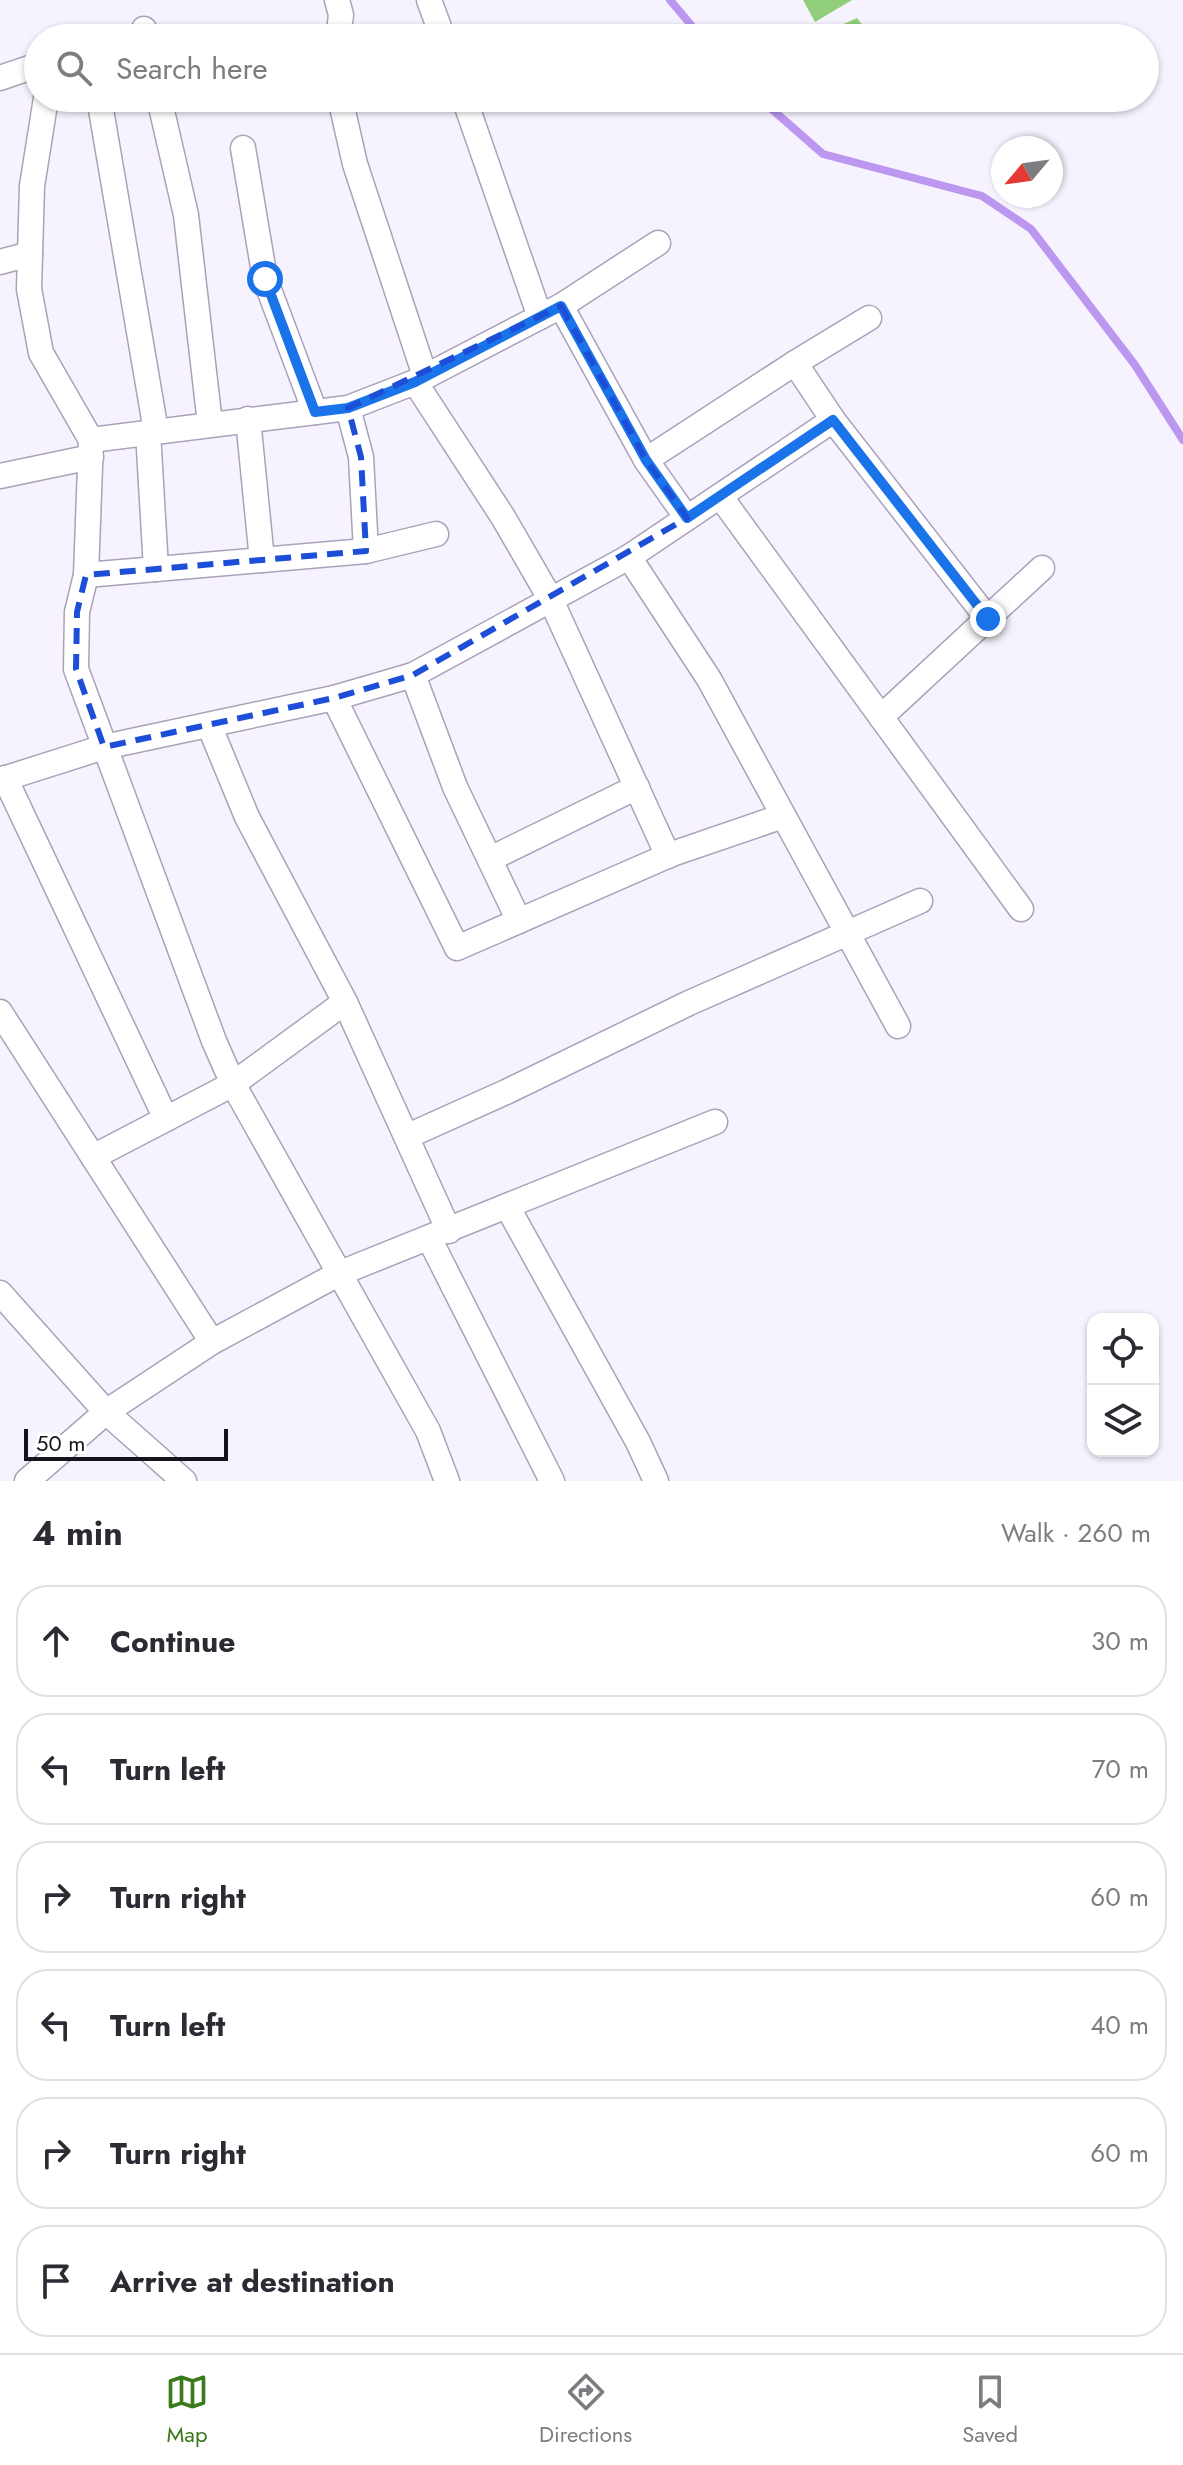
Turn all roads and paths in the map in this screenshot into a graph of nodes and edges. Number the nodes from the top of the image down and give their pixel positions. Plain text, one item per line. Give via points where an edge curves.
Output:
1 (337, 0) edge
2 (429, 0) edge
3 (340, 24) edge
4 (438, 24) edge
5 (24, 70) edge
6 (0, 78) edge
7 (44, 112) edge
8 (101, 112) edge
9 (162, 112) edge
10 (343, 112) edge
11 (470, 112) edge
12 (243, 148) dead end
13 (658, 243) dead end
14 (30, 254) junction
15 (0, 262) edge
16 (550, 312) junction
17 (869, 318) dead end
18 (795, 363) junction
19 (420, 379) junction
20 (348, 408) junction
21 (315, 412) junction
22 (248, 419) junction
23 (833, 420) junction
24 (210, 424) junction
25 (152, 431) junction
26 (91, 448) junction
27 (646, 460) junction
28 (0, 476) edge
29 (720, 496) junction
30 (687, 518) junction
31 (436, 534) dead end
32 (366, 551) junction
33 (629, 557) junction
34 (262, 560) junction
35 (1042, 568) dead end
36 (156, 569) junction
37 (86, 575) junction
38 (551, 600) junction
39 (988, 619) junction
40 (413, 675) junction
41 (334, 698) junction
42 (881, 717) junction
43 (209, 725) junction
44 (104, 747) junction
45 (2, 779) edge
46 (637, 787) junction
47 (783, 816) junction
48 (668, 856) junction
49 (490, 859) junction
50 (920, 901) dead end
51 (1021, 909) dead end
52 (519, 921) junction
53 (847, 935) junction
54 (345, 1002) junction
55 (0, 1012) edge
56 (898, 1026) dead end
57 (233, 1084) junction
58 (166, 1119) junction
59 (715, 1122) dead end
60 (408, 1136) junction
61 (93, 1157) junction
62 (507, 1206) junction
63 (439, 1234) junction
64 (338, 1274) junction
65 (0, 1293) edge
66 (212, 1342) junction
67 (106, 1412) junction
68 (27, 1481) edge
69 (184, 1481) edge
70 (447, 1481) edge
71 (552, 1481) edge
72 (656, 1481) edge

1 - 3 street
2 - 4 street
5 - 6 street
7 - 14 street via 32,186
8 - 25 street
9 - 24 street via 186,215
10 - 19 street
11 - 16 street
12 - 21 street via 265,279
13 - 16 street
14 - 15 street
14 - 26 street via 29,289 41,353
16 - 19 street
16 - 27 street
17 - 18 street
18 - 23 street
18 - 27 street
19 - 20 street
19 - 38 street
20 - 21 street
20 - 32 street via 361,457
21 - 22 street
22 - 24 street
22 - 34 street
23 - 29 street
23 - 39 street
24 - 25 street
25 - 26 street
25 - 36 street
26 - 28 street
26 - 37 street
27 - 30 street
29 - 30 street
29 - 42 street
30 - 33 street
31 - 32 street
32 - 34 street
33 - 38 street
33 - 47 street via 709,679
34 - 36 street
35 - 39 street
36 - 37 street
37 - 44 street via 77,612 76,669
38 - 40 street
38 - 46 street
39 - 42 street
40 - 41 street
40 - 49 street via 455,787
41 - 43 street
41 - 52 street via 457,948
42 - 51 street
43 - 44 street
43 - 54 street via 247,817
44 - 45 street
44 - 57 street
45 - 58 street
46 - 48 street
46 - 49 street
47 - 48 street
47 - 53 street
48 - 52 street
49 - 52 street
50 - 53 street
53 - 56 street
53 - 60 street
54 - 57 street
54 - 60 street
55 - 61 street
57 - 58 street
57 - 64 street
58 - 61 street
59 - 62 street
60 - 63 street
61 - 66 street
62 - 63 street
62 - 72 street
63 - 64 street
63 - 71 street
64 - 66 street
64 - 70 street via 428,1431
65 - 67 street
66 - 67 street
67 - 68 street
67 - 69 street

